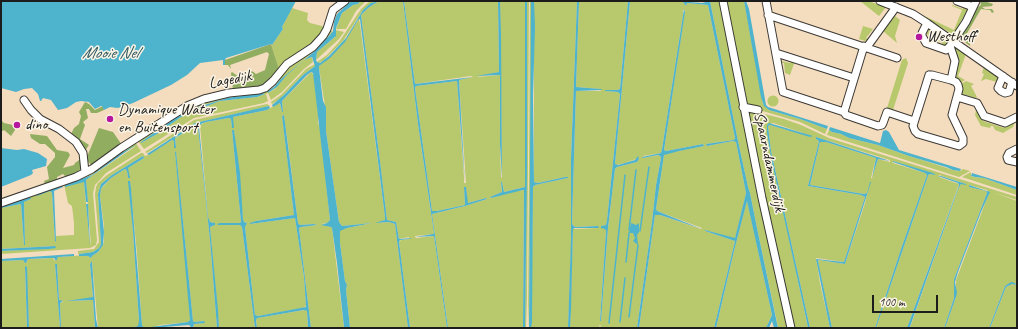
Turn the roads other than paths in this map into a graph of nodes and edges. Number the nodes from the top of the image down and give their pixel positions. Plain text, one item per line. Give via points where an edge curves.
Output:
1 (723, 1) edge
2 (766, 1) edge
3 (880, 1) edge
4 (956, 1) edge
5 (342, 2) edge
6 (975, 4) edge
7 (896, 7) junction
8 (768, 14) junction
9 (927, 23) junction
10 (952, 43) junction
11 (865, 47) junction
12 (776, 53) junction
13 (897, 58) dead end
14 (1003, 76) junction
15 (854, 78) junction
16 (951, 80) junction
17 (1014, 84) edge
18 (957, 97) junction
19 (24, 100) dead end
20 (743, 107) junction
21 (758, 110) dead end
22 (844, 112) junction
23 (1017, 117) edge
24 (914, 121) junction
25 (1017, 148) edge
26 (1017, 162) edge
27 (85, 172) junction
28 (1, 203) edge
29 (791, 328) edge

1 - 20 street, Spaarndammerdijk
2 - 8 street
3 - 7 street
4 - 6 street
5 - 27 street, Lagedijk via 333,10 323,36 313,47 287,64 264,88 229,93 187,106
6 - 10 street
7 - 9 street
7 - 11 street
8 - 11 street
8 - 12 street
9 - 10 street
9 - 10 street via 922,33 926,43 946,50
10 - 14 street
10 - 16 street via 955,61
11 - 13 street
11 - 15 street
12 - 15 street
12 - 22 street via 783,92
14 - 17 street
14 - 17 street via 998,88 1001,91 1008,92
15 - 22 street
16 - 18 street via 959,87
16 - 24 street via 929,75
18 - 23 street via 977,103 984,116 1005,123
18 - 24 street via 952,115 963,138 962,144 957,146 918,134 913,126
19 - 27 street via 40,119 76,142 84,153
20 - 21 street
20 - 29 street, Spaarndammerdijk
22 - 24 street via 846,115 878,126 884,123 887,112
25 - 26 street via 1007,157 1008,160
27 - 28 street, Lagedijk

